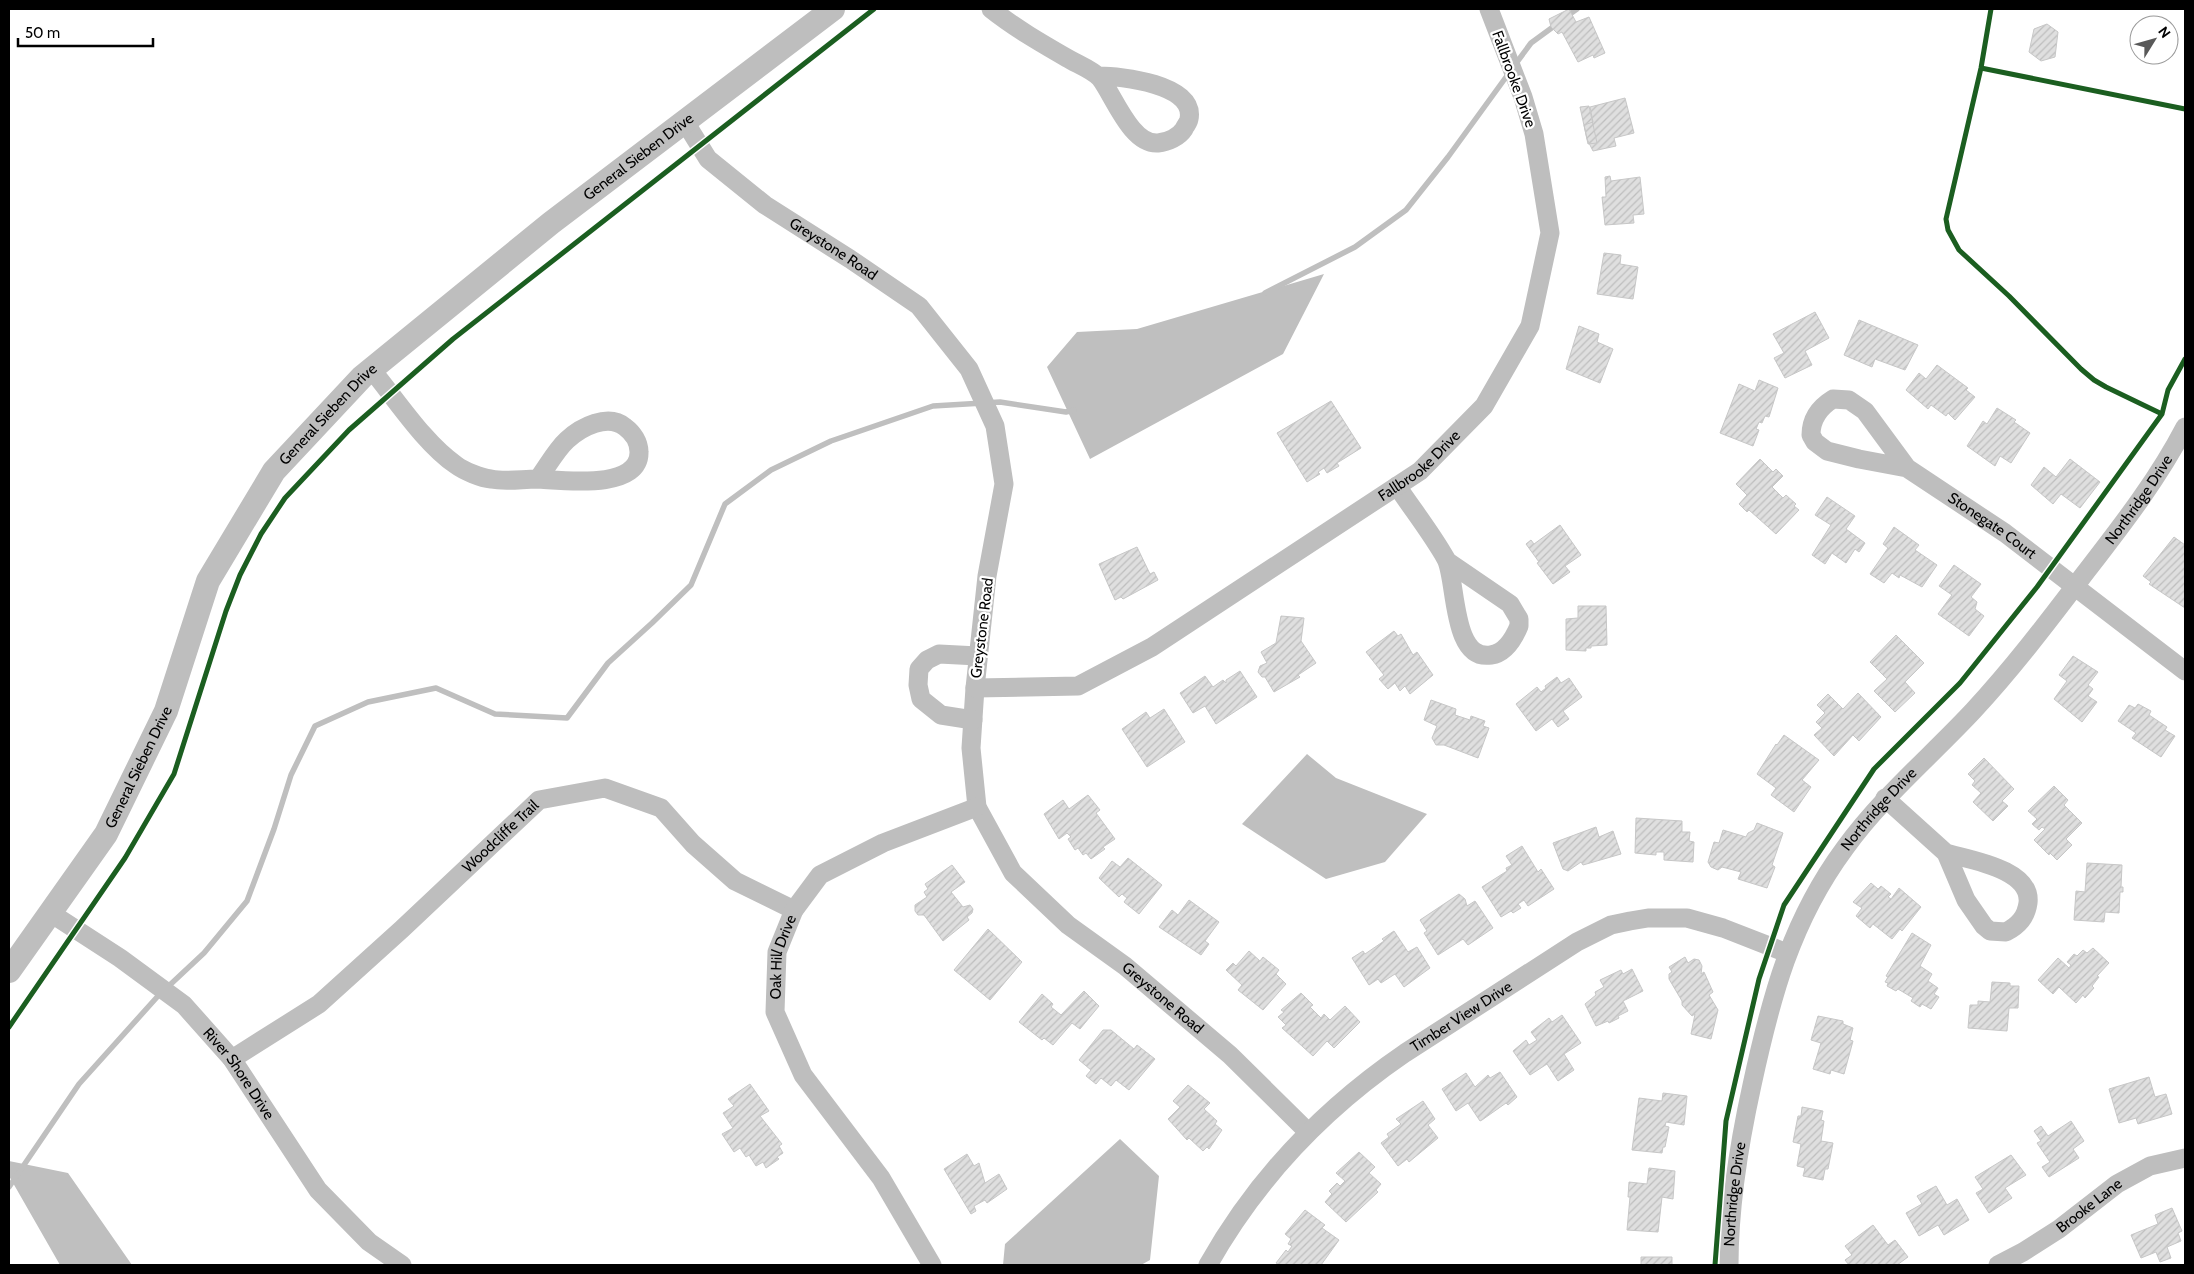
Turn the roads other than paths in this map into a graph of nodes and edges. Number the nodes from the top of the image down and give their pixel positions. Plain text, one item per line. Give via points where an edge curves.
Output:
1 (833, 9) edge
2 (991, 9) edge
3 (1488, 9) edge
4 (1098, 76) junction
5 (685, 122) junction
6 (372, 369) junction
7 (2185, 427) edge
8 (1907, 468) junction
9 (538, 479) junction
10 (1397, 486) junction
11 (1447, 561) junction
12 (2075, 586) junction
13 (978, 656) junction
14 (2185, 671) edge
15 (975, 688) junction
16 (973, 720) junction
17 (1885, 798) junction
18 (978, 807) junction
19 (1946, 853) junction
20 (794, 910) junction
21 (49, 912) junction
22 (1787, 953) junction
23 (9, 972) edge
24 (232, 1059) junction
25 (1308, 1132) junction
26 (2185, 1158) edge
27 (402, 1265) edge
28 (932, 1265) edge
29 (1208, 1265) edge
30 (1729, 1265) edge
31 (1998, 1265) edge

1 - 5 street, General Sieben Drive
2 - 4 street via 1007,22
3 - 10 street, Fallbrooke Drive via 1534,134 1550,233 1530,326 1484,406 1420,471
4 - 4 street via 1117,76 1166,88 1182,99 1188,108 1189,119 1182,132 1172,140 1157,143 1145,140 1129,126
5 - 6 street, General Sieben Drive via 551,223
5 - 13 street, Greystone Road via 708,159 765,206 919,306 969,369 995,426 1004,484
6 - 9 street via 423,434 456,466 490,479
6 - 21 street, General Sieben Drive via 274,471 208,581 166,711 106,834
7 - 12 street, Northridge Drive via 2133,510
8 - 8 street, Stonegate Court via 1827,451 1815,442 1812,435 1814,418 1833,399 1849,400 1865,411
8 - 12 street, Stonegate Court via 2005,533
9 - 9 street via 565,482 618,478 630,472 635,465 639,448 632,433 621,424 608,421 591,425 567,440
10 - 11 street
10 - 15 street, Fallbrooke Drive via 1152,647 1078,686
11 - 11 street via 1460,628 1470,646 1482,655 1500,651 1510,644 1519,626 1516,612 1510,604
12 - 14 street, Stonegate Court
12 - 17 street, Northridge Drive via 1989,694
13 - 15 street, Greystone Road
13 - 16 street via 940,654 927,660 919,669 921,699 941,716
15 - 16 street, Greystone Road
16 - 18 street, Greystone Road via 971,748
17 - 19 street
17 - 22 street, Northridge Drive via 1830,869
18 - 20 street, Oak Hill Drive via 884,843 820,875
18 - 25 street, Greystone Road via 1013,874 1068,925 1125,966 1230,1055
19 - 19 street via 1966,900 1984,926 1990,931 2006,932 2024,918 2027,892 2017,877
20 - 24 street, Woodcliffe Trail via 735,881 693,844 661,808 606,788 539,800 319,1004
20 - 28 street, Oak Hill Drive via 777,952 775,1012 803,1075 881,1178
21 - 23 street, General Sieben Drive
21 - 24 street, River Shore Drive via 184,1005
22 - 25 street, Timber View Drive via 1687,918 1648,918 1612,926 1577,942 1405,1053 1355,1089
22 - 30 street, Northridge Drive via 1768,1011 1743,1127 1732,1209
24 - 27 street, River Shore Drive via 318,1190 369,1242
25 - 29 street, Timber View Drive via 1264,1181
26 - 31 street, Brooke Lane via 2150,1166 2117,1184 2059,1229

